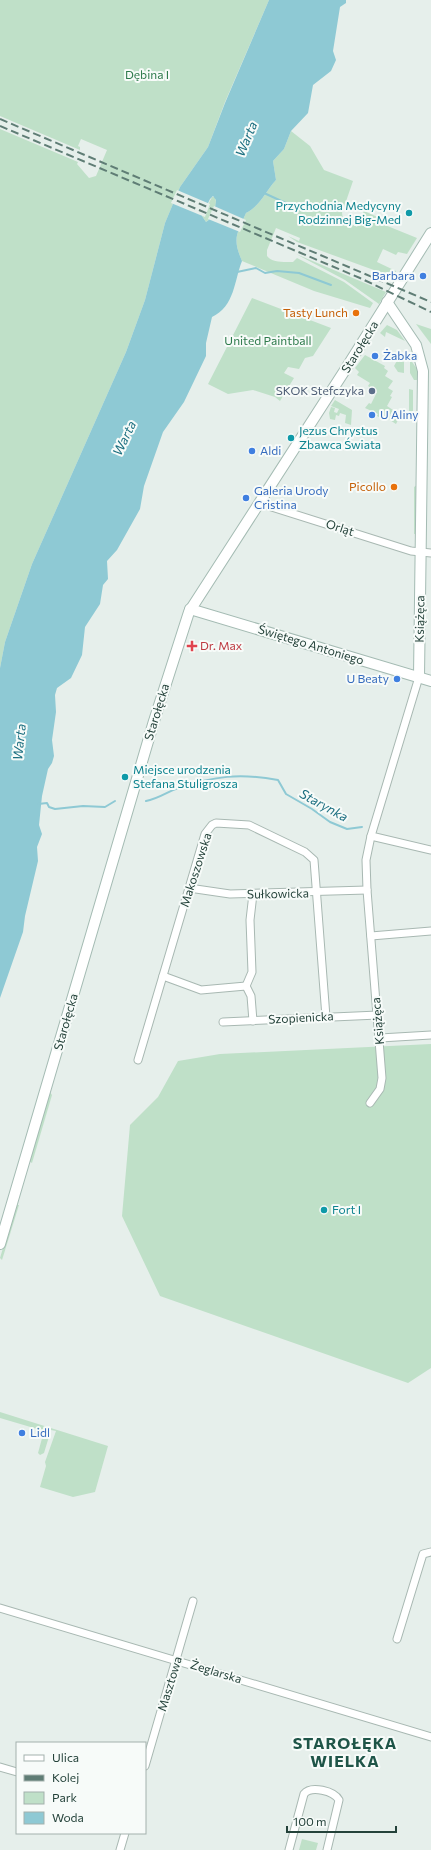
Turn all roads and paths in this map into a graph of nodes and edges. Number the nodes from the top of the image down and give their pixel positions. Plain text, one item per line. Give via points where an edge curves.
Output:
1 (431, 233) edge
2 (387, 302) junction
3 (259, 503) junction
4 (420, 552) junction
5 (431, 553) edge
6 (190, 609) junction
7 (416, 676) junction
8 (431, 680) edge
9 (371, 836) junction
10 (431, 850) edge
11 (189, 888) junction
12 (367, 890) junction
13 (316, 893) junction
14 (253, 894) junction
15 (431, 931) edge
16 (371, 936) junction
17 (164, 976) junction
18 (246, 986) junction
19 (378, 1015) junction
20 (326, 1017) junction
21 (253, 1021) junction
22 (223, 1022) dead end
23 (431, 1035) edge
24 (380, 1038) junction
25 (138, 1060) dead end
26 (370, 1103) dead end
27 (0, 1244) edge
28 (431, 1552) edge
29 (193, 1601) dead end
30 (0, 1608) edge
31 (397, 1639) dead end
32 (177, 1660) junction
33 (431, 1737) edge
34 (146, 1763) edge
35 (0, 1767) edge
36 (16, 1772) edge
37 (125, 1834) edge
38 (120, 1850) edge
39 (289, 1850) edge
40 (327, 1850) edge

1 - 2 street, Starołęcka
2 - 3 street, Starołęcka
2 - 4 street, Książęca via 416,345 422,365
3 - 4 street, Orląt
3 - 6 street, Starołęcka
4 - 5 street, Orląt
4 - 7 street, Książęca
6 - 7 street, Świętego Antoniego
6 - 27 street, Starołęcka via 154,721
7 - 8 street, Świętego Antoniego
7 - 9 street, Książęca
9 - 10 street
9 - 12 street, Książęca via 366,860
11 - 13 street, Makoszowska via 205,834 212,825 222,823 249,825 305,852 315,862
11 - 14 street, Sułkowicka via 217,894
11 - 17 street, Makoszowska
12 - 13 street, Sułkowicka
12 - 16 street, Książęca
13 - 14 street, Sułkowicka
13 - 20 street, Makoszowska
14 - 18 street via 250,920 252,972
15 - 16 street
16 - 19 street, Książęca
17 - 18 street via 201,990
17 - 25 street, Makoszowska
18 - 21 street via 251,996
19 - 20 street, Szopienicka
19 - 24 street, Książęca
20 - 21 street, Szopienicka
21 - 22 street, Szopienicka
23 - 24 street
24 - 26 street, Książęca via 382,1078 380,1089
28 - 31 street via 423,1554
29 - 32 street, Masztowa
30 - 32 street, Żeglarska
32 - 33 street, Żeglarska
32 - 34 street, Masztowa
35 - 36 street
37 - 38 street
39 - 40 street via 304,1794 314,1789 334,1794 339,1800

